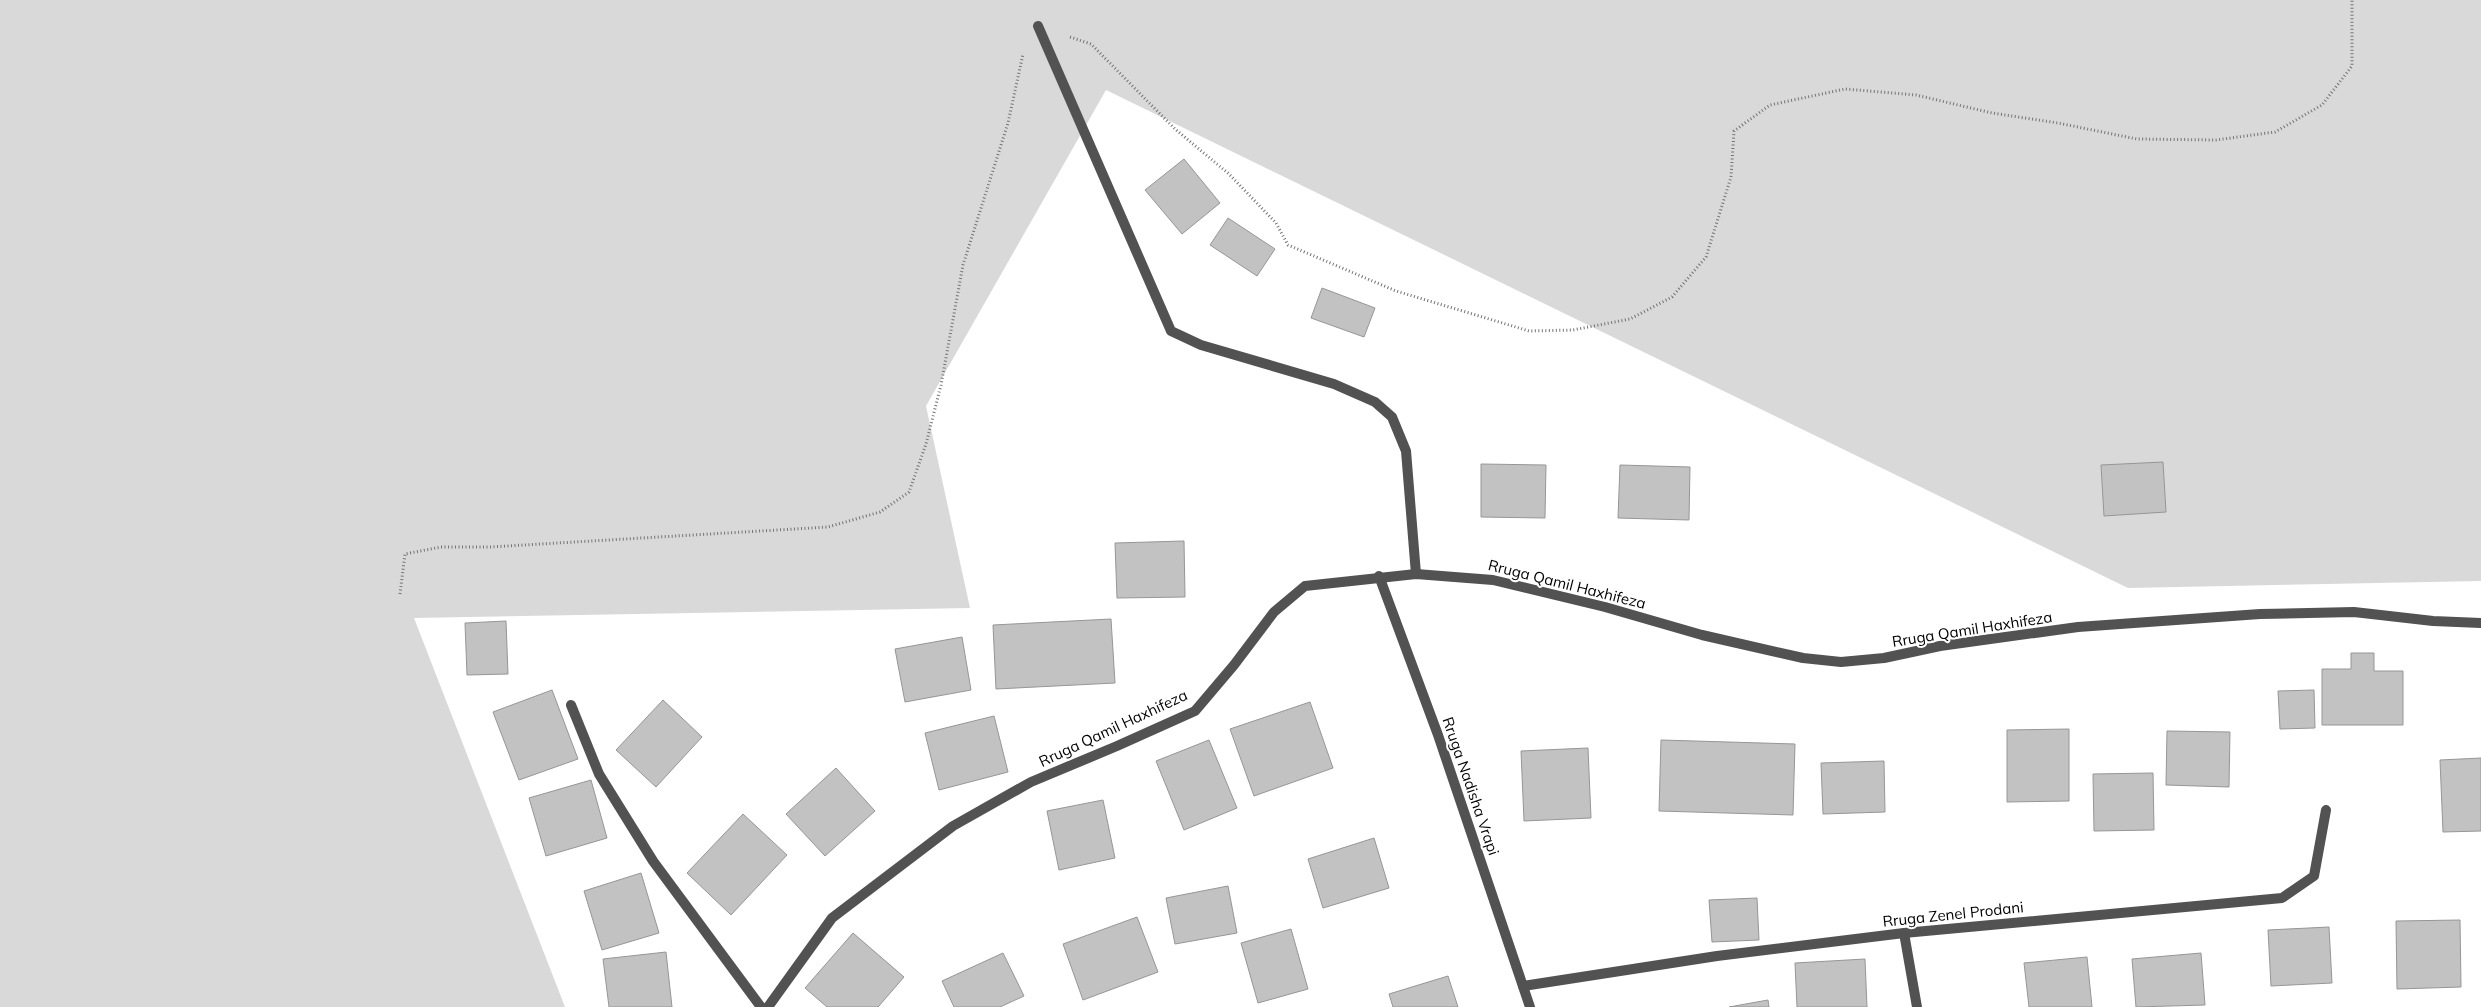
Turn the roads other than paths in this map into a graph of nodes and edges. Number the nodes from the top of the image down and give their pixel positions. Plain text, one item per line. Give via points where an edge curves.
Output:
1 (1038, 26) road end
2 (1416, 574) junction
3 (1379, 576) junction
4 (2481, 623) edge
5 (571, 705) dead end
6 (2326, 810) dead end
7 (1904, 933) junction
8 (1523, 986) junction
9 (761, 1007) edge
10 (768, 1007) edge
11 (1530, 1007) edge
12 (1917, 1007) edge

1 - 2 street via 1171,331 1201,345 1334,384 1375,402 1392,417 1406,451
2 - 3 street, Rruga Qamil Haxhifeza
2 - 4 street, Rruga Qamil Haxhifeza via 1493,580 1711,637 1803,658 1841,662 2078,627 2260,614 2354,612
3 - 8 street, Rruga Nadisha Vrapi via 1438,735
3 - 10 street, Rruga Qamil Haxhifeza via 1305,586 1274,612 1195,711 1031,782 952,826 832,918
5 - 9 street via 599,774 653,860
6 - 7 street, Rruga Zenel Prodani via 2314,876 2282,898
7 - 8 street, Rruga Zenel Prodani via 1718,956
7 - 12 street
8 - 11 street, Rruga Nadisha Vrapi

